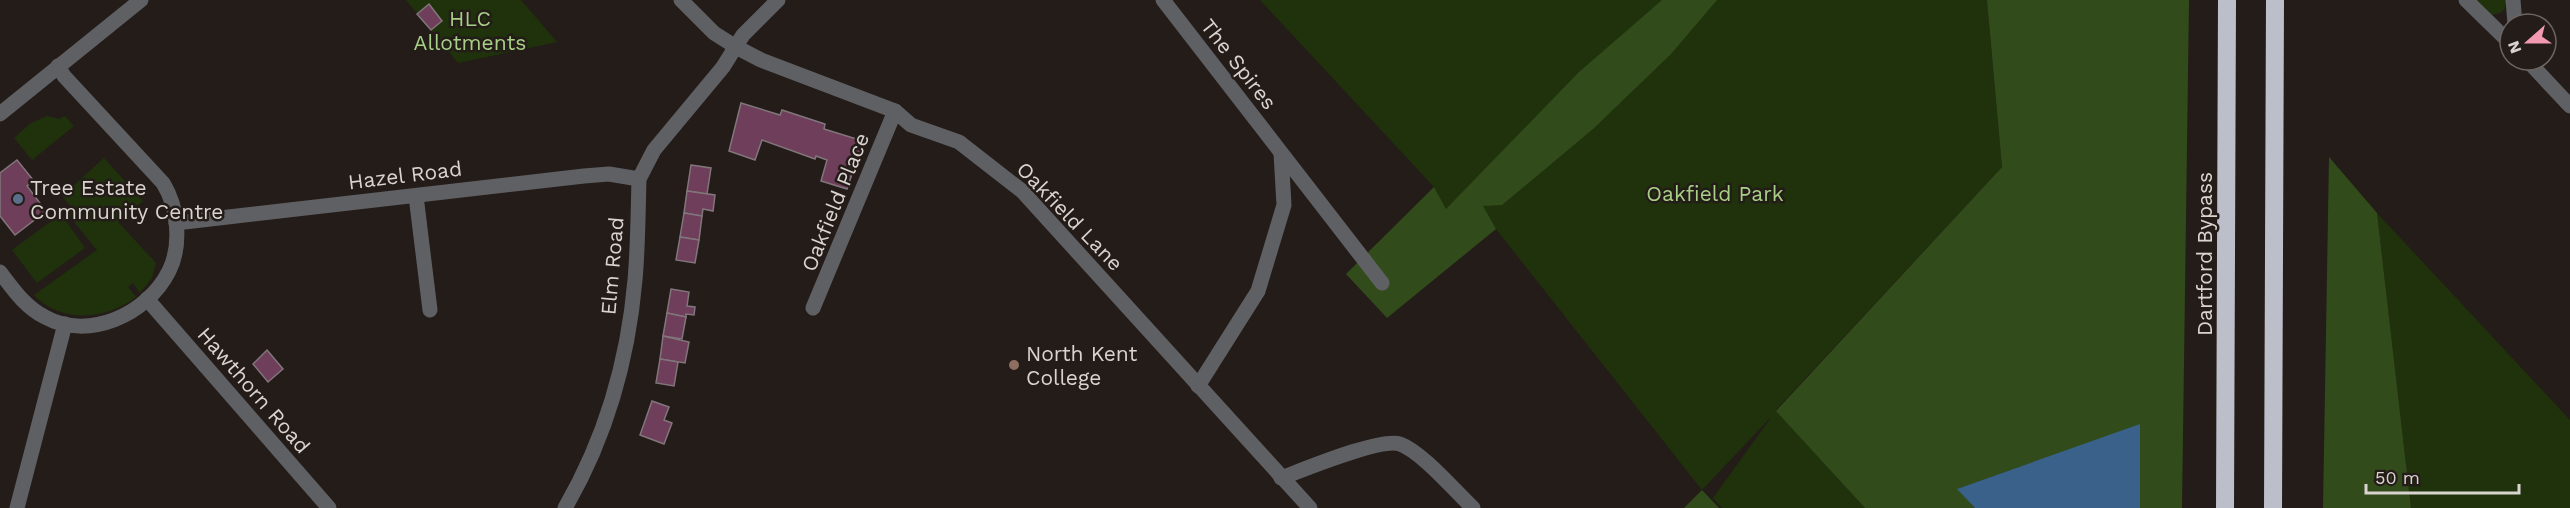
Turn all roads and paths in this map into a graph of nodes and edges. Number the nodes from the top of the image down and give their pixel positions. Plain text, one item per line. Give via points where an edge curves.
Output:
1 (141, 0) edge
2 (681, 0) edge
3 (778, 0) edge
4 (1163, 0) edge
5 (2227, 0) edge
6 (2275, 0) edge
7 (2466, 0) edge
8 (2498, 31) edge
9 (736, 48) junction
10 (58, 66) junction
11 (2538, 72) edge
12 (2570, 106) edge
13 (895, 111) junction
14 (0, 114) edge
15 (1281, 153) junction
16 (639, 179) junction
17 (416, 196) junction
18 (176, 223) junction
19 (0, 272) edge
20 (1382, 283) dead end
21 (147, 299) junction
22 (813, 308) dead end
23 (430, 310) dead end
24 (65, 324) junction
25 (1198, 386) junction
26 (1281, 478) junction
27 (17, 508) edge
28 (329, 508) edge
29 (565, 508) edge
30 (1310, 508) edge
31 (1473, 508) edge
32 (2225, 508) edge
33 (2273, 508) edge

1 - 10 street
2 - 9 street, Oakfield Lane via 714,33
3 - 9 street, Elm Road via 743,35
4 - 15 street, The Spires
5 - 32 highway, Dartford Bypass
6 - 33 highway
7 - 8 street
9 - 13 street, Oakfield Lane
9 - 16 street, Elm Road via 654,150
10 - 14 street
10 - 18 street via 164,183 172,197
11 - 12 street
13 - 22 street, Oakfield Place
13 - 25 street, Oakfield Lane via 911,126 959,142 1022,191
15 - 20 street, The Spires
15 - 25 street via 1284,205 1258,291
16 - 17 street, Hazel Road via 600,174
16 - 29 street, Elm Road via 635,281 621,365 596,444
17 - 18 street, Hazel Road
17 - 23 street
18 - 21 street via 175,253 169,271
19 - 24 street via 24,303 45,318
21 - 24 street via 104,324 82,328
21 - 28 street, Hawthorn Road
24 - 27 street
25 - 26 street, Oakfield Lane
26 - 30 street, Oakfield Lane
26 - 31 street via 1356,450 1398,443 1414,452

